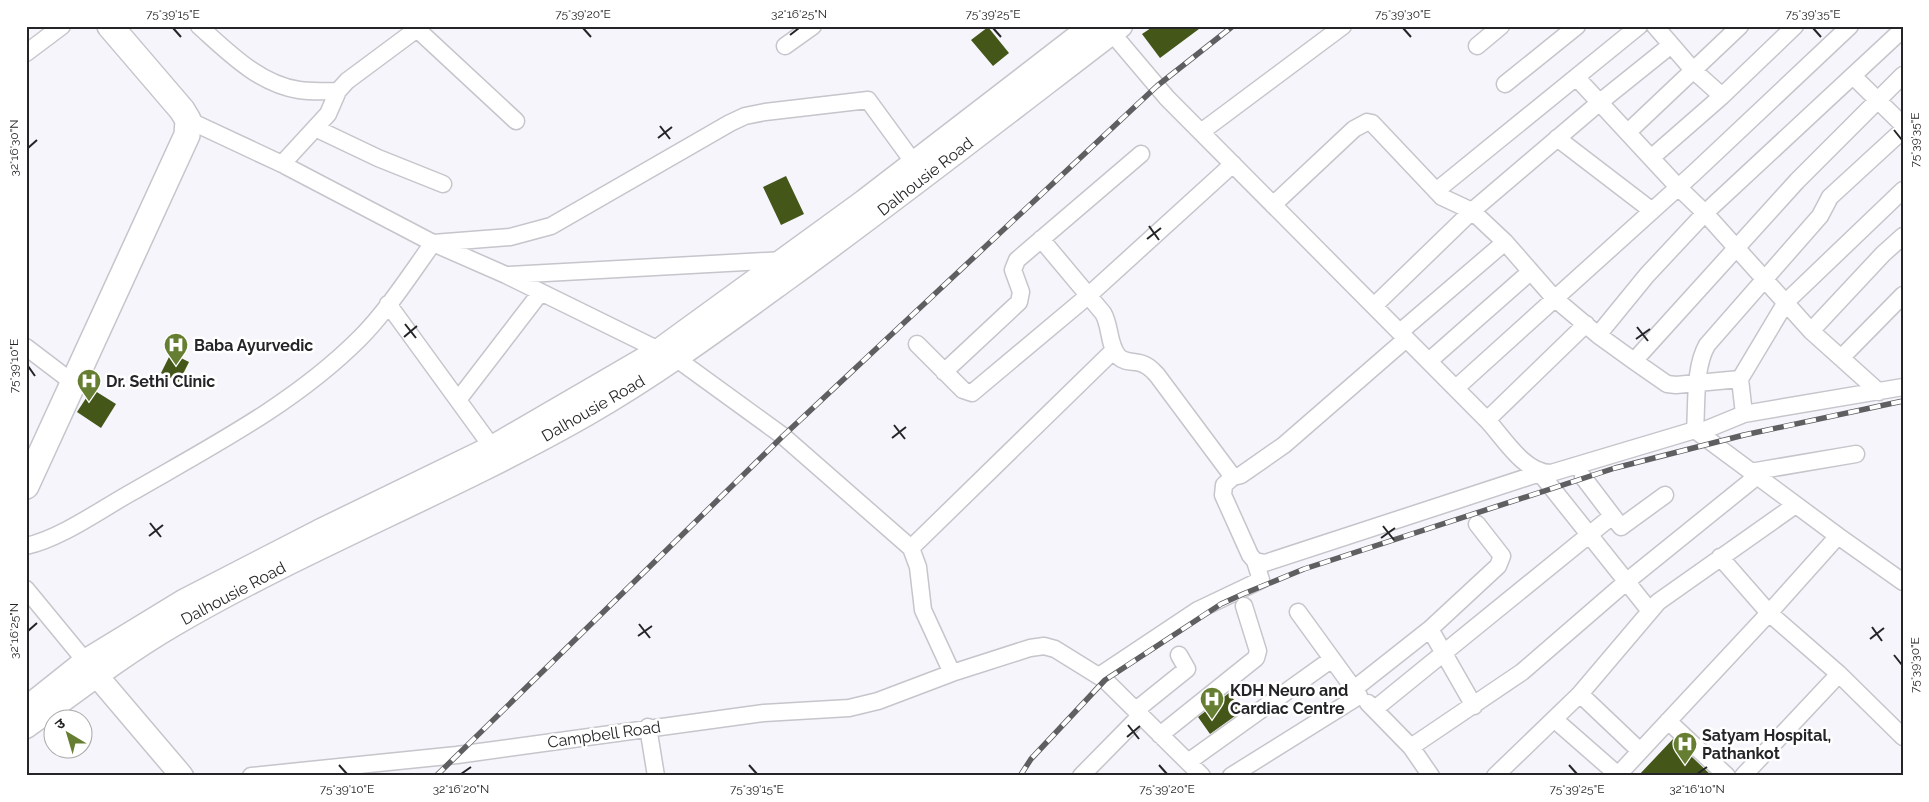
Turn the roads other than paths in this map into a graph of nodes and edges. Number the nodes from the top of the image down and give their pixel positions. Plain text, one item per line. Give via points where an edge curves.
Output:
1 (62, 26) edge
2 (110, 26) edge
3 (199, 26) edge
4 (812, 26) edge
5 (1343, 26) edge
6 (1501, 26) edge
7 (1577, 26) edge
8 (1655, 26) edge
9 (1740, 26) edge
10 (1795, 26) edge
11 (1850, 26) edge
12 (419, 28) edge
13 (1107, 28) edge
14 (1633, 28) edge
15 (1903, 29) edge
16 (1671, 45) junction
17 (785, 46) dead end
18 (1478, 46) dead end
19 (26, 53) edge
20 (1693, 70) junction
21 (1903, 75) edge
22 (1853, 76) junction
23 (1576, 77) junction
24 (1505, 84) dead end
25 (338, 90) junction
26 (1722, 96) junction
27 (1879, 100) junction
28 (1600, 102) junction
29 (188, 120) junction
30 (516, 121) dead end
31 (1903, 125) edge
32 (315, 128) junction
33 (1903, 130) edge
34 (1201, 132) junction
35 (1628, 132) junction
36 (1557, 138) junction
37 (1141, 154) dead end
38 (1651, 158) junction
39 (914, 162) junction
40 (282, 164) junction
41 (1232, 164) junction
42 (443, 184) dead end
43 (1678, 187) junction
44 (1436, 190) junction
45 (1903, 190) edge
46 (1273, 205) junction
47 (1651, 210) junction
48 (1472, 211) junction
49 (1705, 212) junction
50 (1903, 236) edge
51 (1041, 239) junction
52 (1505, 242) junction
53 (433, 243) junction
54 (1738, 248) junction
55 (817, 257) junction
56 (784, 260) junction
57 (1530, 272) junction
58 (506, 275) junction
59 (1765, 279) junction
60 (541, 292) junction
61 (1089, 295) junction
62 (1903, 295) edge
63 (1554, 298) junction
64 (1786, 302) junction
65 (388, 304) junction
66 (1374, 306) junction
67 (1586, 324) junction
68 (1811, 331) junction
69 (1403, 335) junction
70 (1598, 335) junction
71 (917, 344) dead end
72 (26, 347) edge
73 (1114, 350) junction
74 (668, 354) junction
75 (1841, 358) junction
76 (1429, 361) junction
77 (1634, 361) junction
78 (944, 372) junction
79 (1740, 379) junction
80 (72, 382) junction
81 (1698, 383) junction
82 (1903, 387) edge
83 (1456, 388) junction
84 (1879, 392) junction
85 (458, 400) junction
86 (1744, 414) junction
87 (1487, 420) junction
88 (1698, 431) junction
89 (492, 447) junction
90 (1856, 454) dead end
91 (1540, 473) junction
92 (1753, 475) junction
93 (1233, 477) junction
94 (1583, 478) dead end
95 (26, 486) edge
96 (1665, 495) dead end
97 (1794, 506) junction
98 (1612, 517) junction
99 (1477, 524) dead end
100 (331, 534) junction
101 (1589, 534) junction
102 (1838, 536) junction
103 (26, 546) edge
104 (911, 548) junction
105 (1720, 557) junction
106 (1256, 561) junction
107 (1900, 574) edge
108 (1626, 582) junction
109 (26, 589) edge
110 (1244, 606) dead end
111 (1650, 611) junction
112 (1298, 612) dead end
113 (1769, 613) junction
114 (1430, 629) junction
115 (1444, 654) junction
116 (1179, 655) dead end
117 (1332, 658) junction
118 (91, 668) junction
119 (952, 672) junction
120 (1839, 674) junction
121 (1099, 676) junction
122 (1356, 692) junction
123 (1580, 694) junction
124 (1474, 706) junction
125 (26, 708) edge
126 (1376, 708) junction
127 (1138, 713) junction
128 (1554, 719) junction
129 (1668, 721) junction
130 (26, 727) edge
131 (648, 727) junction
132 (1160, 735) junction
133 (1903, 737) edge
134 (1410, 747) junction
135 (1640, 750) junction
136 (1188, 762) junction
137 (1617, 775) edge
138 (182, 776) edge
139 (250, 776) edge
140 (656, 776) edge
141 (1081, 776) edge
142 (1202, 776) edge
143 (1231, 776) edge
144 (1431, 776) edge
145 (1495, 776) edge
146 (1727, 776) edge
147 (1743, 776) edge

1 - 19 street
2 - 29 main road
3 - 25 street via 236,59 268,80 299,90
4 - 17 street
5 - 34 street
6 - 18 street
7 - 24 street
8 - 16 street
9 - 20 street
10 - 26 street
11 - 43 street
12 - 25 street
12 - 30 street
13 - 34 street
13 - 39 street, Dalhousie Road
13 - 55 street, Dalhousie Road
14 - 23 street
15 - 22 street
16 - 20 street
16 - 28 street
20 - 26 street
20 - 35 street
21 - 27 street
22 - 27 street
22 - 49 street
23 - 28 street
23 - 44 street
25 - 32 street via 328,114
26 - 38 street
27 - 31 street
27 - 54 street via 1797,181
28 - 35 street
28 - 36 street
29 - 40 street
29 - 80 main road via 182,149
32 - 40 street
32 - 42 street
33 - 59 street via 1830,197 1820,216
34 - 41 street
35 - 38 street
36 - 47 street
36 - 48 street
37 - 51 street
38 - 43 street
39 - 53 street via 868,100 765,112 730,123 552,226 510,237
39 - 56 street, Dalhousie Road
40 - 53 street
41 - 46 street
41 - 61 street
43 - 47 street
43 - 49 street
44 - 46 street via 1372,123 1367,122 1354,129
44 - 48 street via 1449,202
45 - 64 street
46 - 66 street
47 - 63 street
48 - 52 street
48 - 66 street
49 - 54 street
49 - 70 street
50 - 68 street
51 - 61 street
51 - 78 street via 1013,265 1021,292 1016,306
52 - 57 street
52 - 69 street
53 - 58 street
53 - 65 street
54 - 59 street
54 - 77 street
55 - 56 street
55 - 74 street, Dalhousie Road
56 - 58 street
56 - 74 street, Dalhousie Road
57 - 63 street
57 - 76 street
58 - 60 street
59 - 64 street
59 - 81 street via 1703,351
60 - 74 street
60 - 85 street
61 - 73 street via 1108,320
61 - 78 street via 972,394
62 - 75 street
63 - 67 street
63 - 83 street
64 - 68 street
64 - 79 street
65 - 85 street
65 - 103 street via 339,359 286,399 214,445 58,534
66 - 69 street
67 - 70 street
67 - 87 street
68 - 75 street
69 - 76 street
69 - 93 street via 1284,445 1241,475
70 - 77 street
71 - 78 street
72 - 80 street
73 - 93 street via 1124,361 1144,364 1157,375
73 - 104 street
74 - 89 street, Dalhousie Road
74 - 100 street, Dalhousie Road via 586,414 513,454
74 - 104 street via 783,436
75 - 84 street
76 - 83 street
77 - 81 street via 1667,384
79 - 81 street
79 - 86 street
80 - 95 main road
81 - 88 street
82 - 84 street
83 - 87 street
84 - 86 street
85 - 89 street
86 - 88 street
87 - 91 street via 1530,467
88 - 91 street via 1551,473
88 - 92 street
89 - 100 street, Dalhousie Road
90 - 92 street
91 - 101 street
91 - 106 street via 1265,563
92 - 97 street
92 - 108 street
93 - 106 street via 1224,485 1223,495
94 - 98 street
96 - 98 street via 1621,526
97 - 102 street
97 - 105 street
98 - 101 street
99 - 114 street via 1502,556 1501,562
100 - 118 street, Dalhousie Road via 238,590
101 - 108 street
101 - 115 street
102 - 107 street
102 - 113 street
104 - 119 street via 918,568 923,610
105 - 111 street
105 - 113 street
106 - 121 street via 1261,580 1198,610
108 - 111 street
108 - 124 street via 1522,672
109 - 118 street
110 - 132 street via 1258,651 1256,658
111 - 123 street
112 - 117 street
113 - 120 street
113 - 129 street
114 - 115 street
114 - 122 street
115 - 124 street
115 - 126 street
116 - 127 street via 1187,669
117 - 122 street
117 - 136 street
118 - 125 street, Dalhousie Road
118 - 130 street, Dalhousie Road
118 - 138 street
119 - 121 street, Campbell Road via 1009,653 1044,646 1055,649
119 - 131 street, Campbell Road via 885,699 849,708 764,713
120 - 133 street
120 - 147 street
121 - 127 street, Campbell Road
122 - 126 street
122 - 143 street
123 - 128 street
123 - 135 street
124 - 134 street
126 - 134 street
127 - 132 street, Campbell Road
127 - 141 street
128 - 137 street
128 - 145 street
129 - 135 street
129 - 146 street
131 - 139 street, Campbell Road via 457,755
131 - 140 street
132 - 136 street, Campbell Road
134 - 144 street
135 - 137 street
136 - 142 street, Campbell Road

